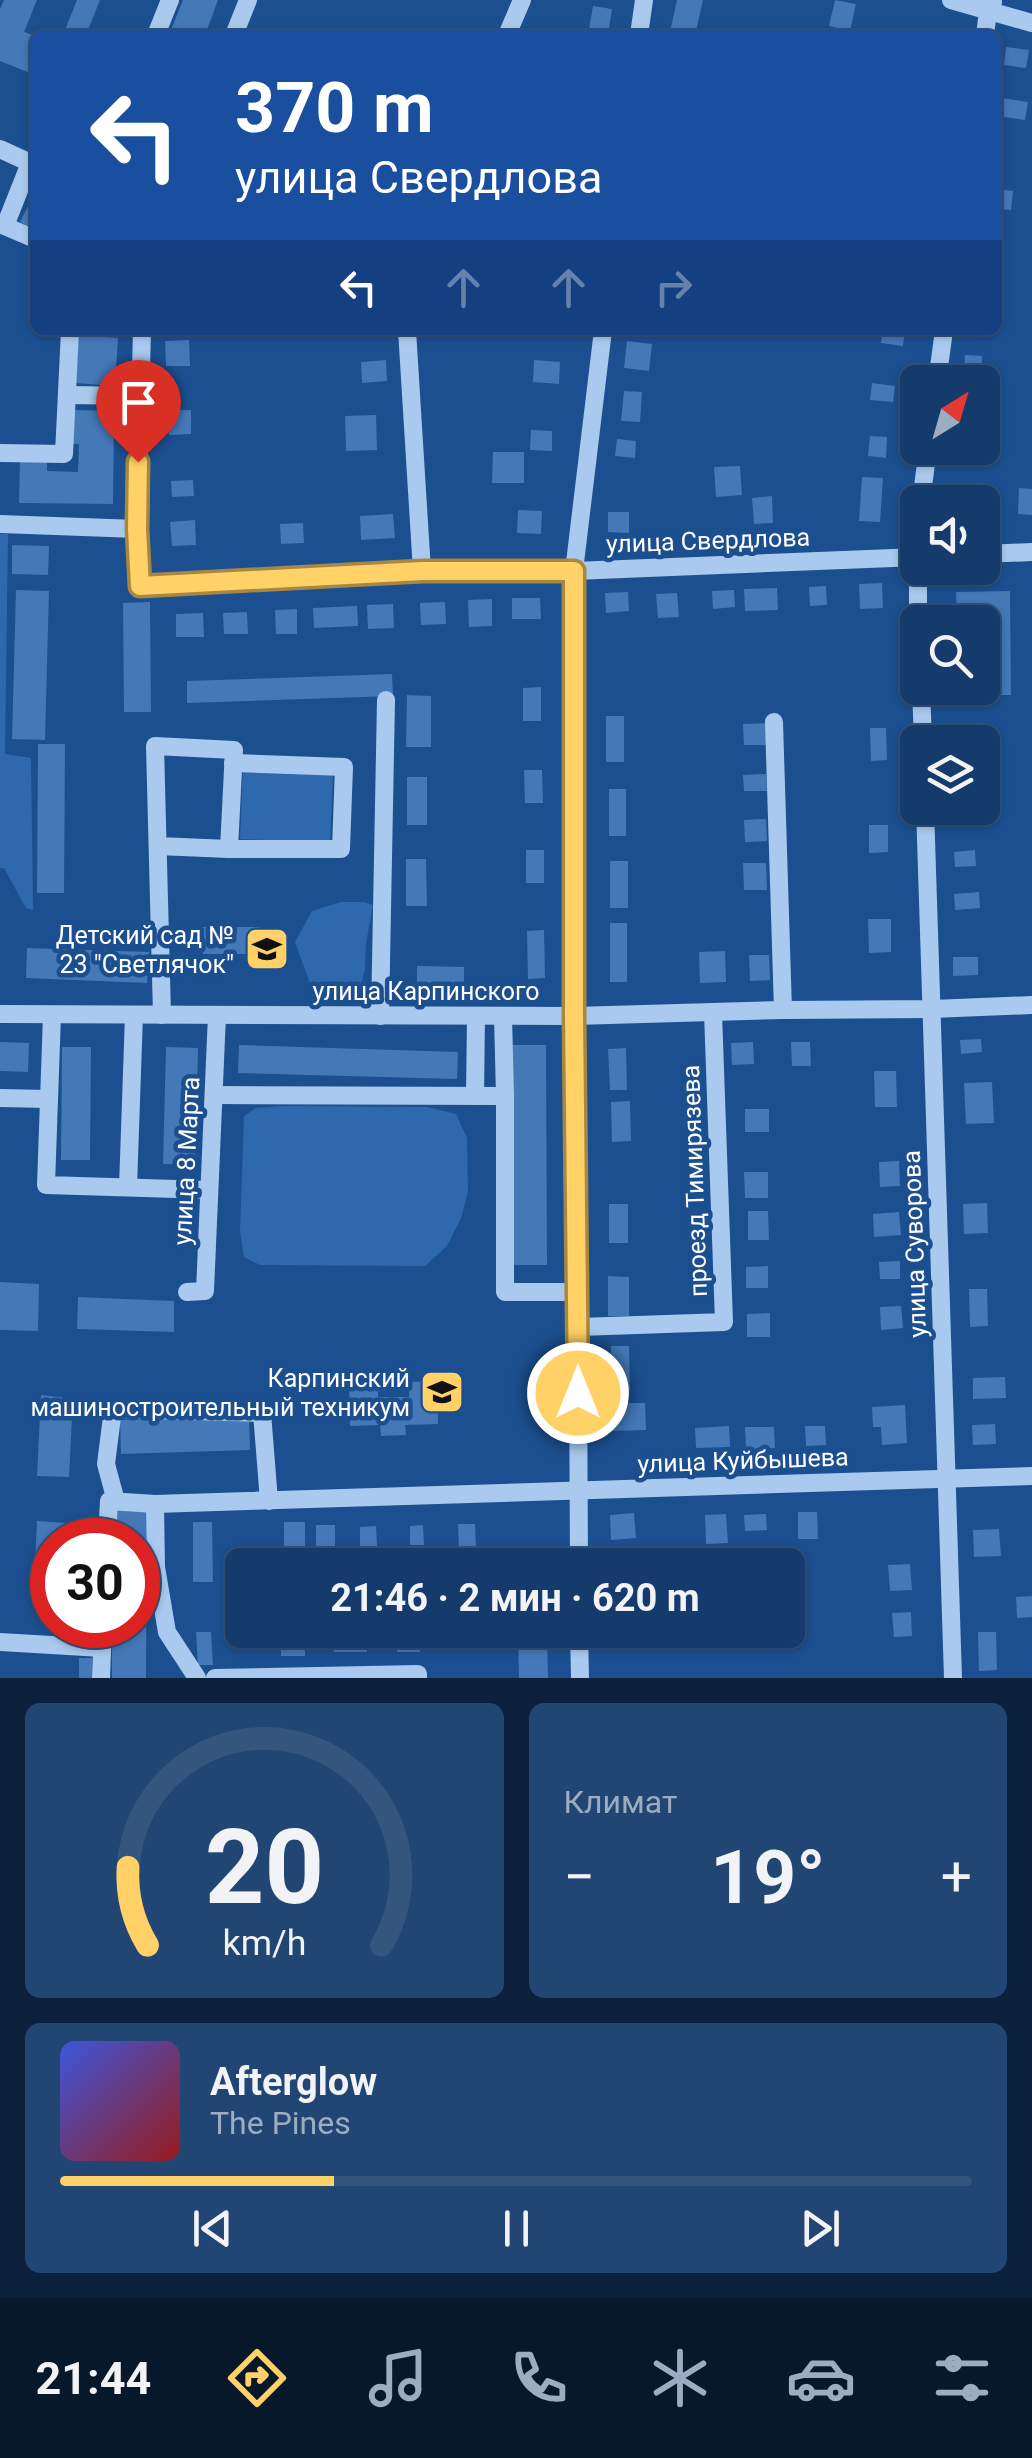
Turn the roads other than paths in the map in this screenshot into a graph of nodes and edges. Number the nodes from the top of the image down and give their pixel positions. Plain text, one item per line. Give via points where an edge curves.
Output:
1 (170, 0) edge
2 (248, 0) edge
3 (522, 0) edge
4 (644, 0) edge
5 (951, 0) edge
6 (991, 6) edge
7 (1032, 23) edge
8 (158, 30) edge
9 (236, 30) edge
10 (508, 30) edge
11 (641, 30) edge
12 (0, 149) edge
13 (30, 163) edge
14 (30, 170) edge
15 (2, 225) edge
16 (30, 237) edge
17 (70, 335) edge
18 (142, 335) edge
19 (408, 335) edge
20 (602, 335) edge
21 (943, 335) edge
22 (939, 365) edge
23 (66, 395) junction
24 (140, 396) junction
25 (0, 453) edge
26 (0, 524) edge
27 (137, 529) junction
28 (1032, 552) edge
29 (1000, 553) edge
30 (900, 557) edge
31 (422, 571) junction
32 (574, 571) junction
33 (386, 700) dead end
34 (774, 722) dead end
35 (233, 763) junction
36 (926, 825) edge
37 (158, 846) junction
38 (230, 850) junction
39 (1032, 1005) edge
40 (783, 1010) junction
41 (932, 1010) junction
42 (713, 1012) junction
43 (0, 1014) edge
44 (52, 1014) junction
45 (134, 1015) junction
46 (162, 1015) junction
47 (218, 1015) junction
48 (380, 1016) junction
49 (476, 1016) junction
50 (503, 1016) junction
51 (574, 1016) junction
52 (214, 1095) junction
53 (475, 1096) junction
54 (505, 1096) junction
55 (0, 1098) edge
56 (49, 1099) junction
57 (128, 1188) junction
58 (210, 1190) junction
59 (187, 1292) dead end
60 (578, 1292) junction
61 (579, 1328) junction
62 (1032, 1476) edge
63 (946, 1479) junction
64 (578, 1490) junction
65 (116, 1501) junction
66 (268, 1501) junction
67 (156, 1504) junction
68 (108, 1518) edge
69 (579, 1548) edge
70 (0, 1642) edge
71 (30, 1644) edge
72 (102, 1648) edge
73 (580, 1648) edge
74 (101, 1678) edge
75 (197, 1678) edge
76 (215, 1678) edge
77 (418, 1678) edge
78 (580, 1678) edge
79 (953, 1678) edge

1 - 8 street
2 - 9 street
3 - 10 street
4 - 11 street
5 - 6 street
6 - 7 street
12 - 13 street
14 - 15 street
15 - 16 street
17 - 23 street
18 - 24 street
19 - 31 street
20 - 32 street
21 - 22 street
23 - 24 street
23 - 25 street via 64,454
24 - 27 street
26 - 27 street
27 - 31 street, улица Свердлова via 140,586
28 - 29 street
30 - 32 street, улица Свердлова
31 - 32 street, улица Свердлова
32 - 51 street
33 - 48 street
34 - 40 street
35 - 37 street via 234,750 155,746
35 - 38 street
35 - 38 street via 344,767 341,850
36 - 41 street, улица Суворова
37 - 38 street
37 - 46 street
39 - 41 street, улица Карпинского
40 - 41 street, улица Карпинского
40 - 42 street, улица Карпинского
41 - 63 street, улица Суворова
42 - 51 street, улица Карпинского
42 - 61 street, проезд Тимирязева via 724,1322
43 - 44 street, улица Карпинского
44 - 45 street, улица Карпинского
44 - 56 street
45 - 46 street, улица Карпинского
45 - 57 street
46 - 47 street, улица Карпинского
47 - 48 street, улица Карпинского
47 - 52 street, улица 8 Марта
48 - 49 street, улица Карпинского
49 - 50 street, улица Карпинского
49 - 53 street
50 - 51 street, улица Карпинского
50 - 54 street
51 - 60 street
52 - 53 street
52 - 58 street, улица 8 Марта
53 - 54 street
54 - 60 street via 505,1292
55 - 56 street
56 - 57 street via 46,1185
57 - 58 street
58 - 59 street, улица 8 Марта via 205,1291
60 - 61 street
61 - 64 street
62 - 63 street, улица Куйбышева
63 - 64 street, улица Куйбышева
63 - 79 street, улица Суворова
64 - 66 street, улица Куйбышева
64 - 69 street
65 - 66 street via 106,1464 113,1409 262,1413
65 - 67 street, улица Куйбышева
65 - 68 street via 109,1501
66 - 67 street, улица Куйбышева
67 - 75 street via 156,1567 167,1632
70 - 71 street
72 - 74 street
73 - 78 street
76 - 77 street

